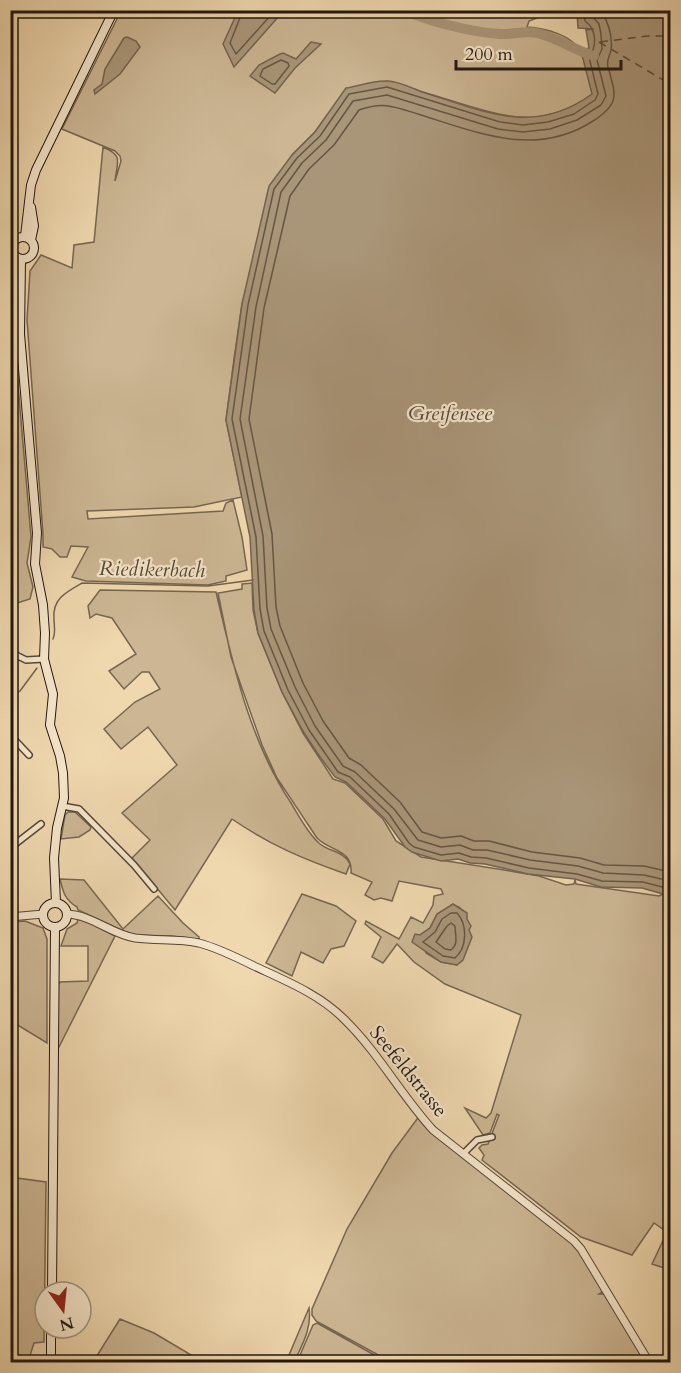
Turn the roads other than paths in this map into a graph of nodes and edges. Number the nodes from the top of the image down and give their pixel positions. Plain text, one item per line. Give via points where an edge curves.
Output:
1 (114, 10) edge
2 (28, 238) junction
3 (11, 244) edge
4 (21, 259) junction
5 (10, 652) edge
6 (44, 659) junction
7 (11, 736) edge
8 (28, 755) dead end
9 (62, 806) junction
10 (41, 824) dead end
11 (12, 845) edge
12 (154, 889) dead end
13 (56, 903) junction
14 (43, 914) junction
15 (67, 914) junction
16 (10, 917) edge
17 (55, 927) junction
18 (492, 1137) dead end
19 (463, 1154) junction
20 (52, 1280) edge
21 (51, 1340) edge
22 (51, 1362) edge
23 (649, 1362) edge

1 - 2 main road via 36,170 31,184
2 - 3 main road via 16,239
2 - 4 main road via 34,245 32,254
3 - 4 main road via 13,254
4 - 6 main road via 20,334 36,527 35,564 44,614
5 - 6 street via 26,660
6 - 9 main road via 53,694 51,729 63,770
7 - 8 street
9 - 12 street via 78,809
9 - 13 main road via 54,858
10 - 11 street
13 - 14 main road via 48,905
13 - 15 main road
14 - 16 street
14 - 17 main road via 45,921
15 - 17 main road via 62,924
15 - 19 street, Seefeldstrasse via 87,917 134,938 185,941 214,948 314,995 345,1020 420,1115
17 - 20 main road
18 - 19 street via 477,1140
19 - 23 street, Seefeldstrasse via 582,1249
21 - 22 main road

